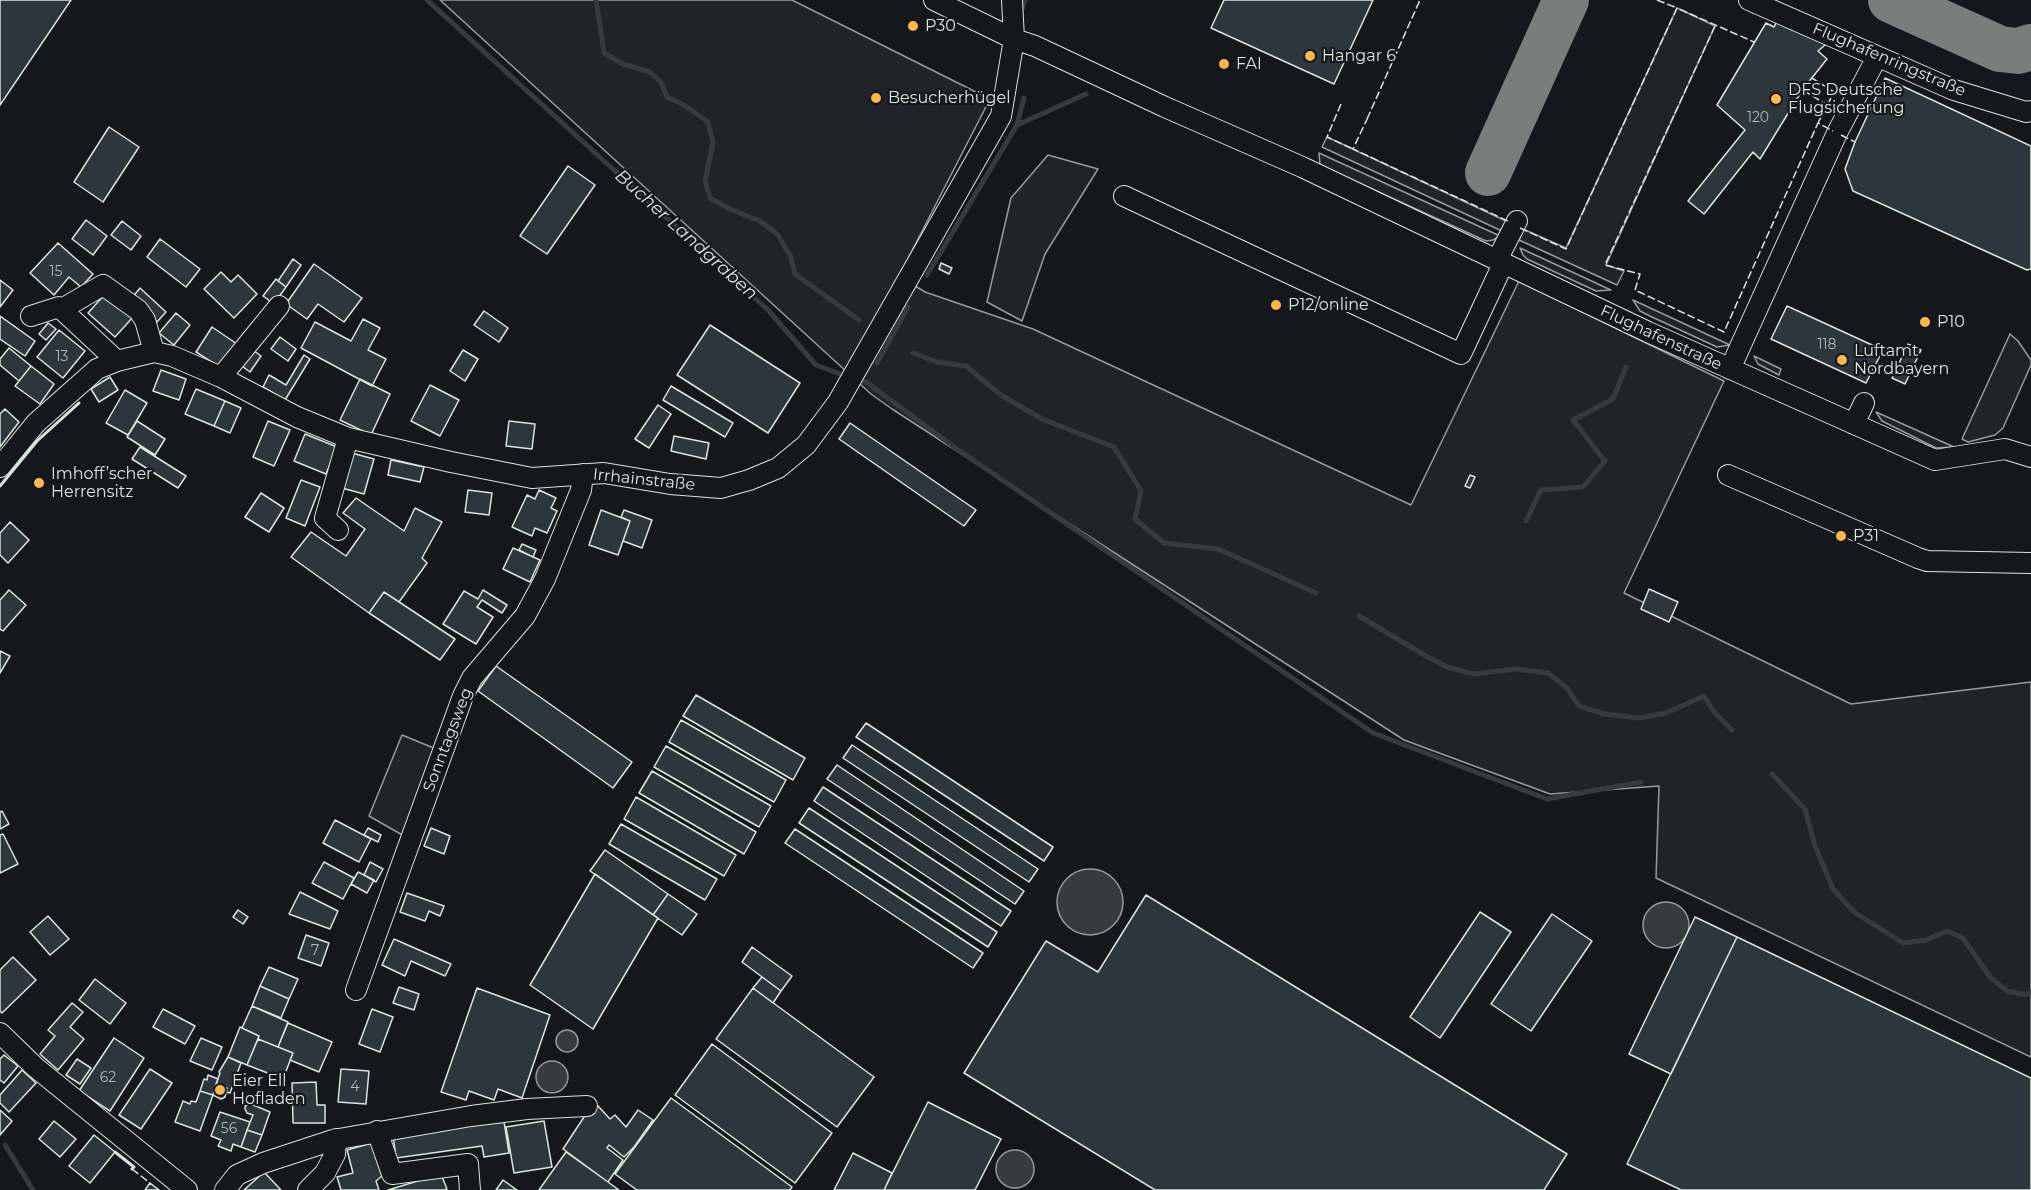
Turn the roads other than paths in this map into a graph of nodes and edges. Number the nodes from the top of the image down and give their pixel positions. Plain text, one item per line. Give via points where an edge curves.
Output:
1 (934, 0) edge
2 (1012, 0) edge
3 (1749, 0) edge
4 (1014, 39) junction
5 (1877, 57) junction
6 (2031, 111) edge
7 (1124, 196) dead end
8 (1517, 221) dead end
9 (1500, 262) junction
10 (279, 306) dead end
11 (62, 309) junction
12 (31, 316) dead end
13 (154, 352) junction
14 (117, 361) junction
15 (1730, 369) junction
16 (221, 377) junction
17 (1864, 402) dead end
18 (1854, 424) junction
19 (348, 438) junction
20 (2031, 457) edge
21 (0, 467) edge
22 (583, 474) junction
23 (1728, 475) dead end
24 (338, 530) dead end
25 (2031, 563) edge
26 (356, 990) dead end
27 (0, 1033) edge
28 (587, 1106) dead end
29 (377, 1131) junction
30 (336, 1139) junction
31 (187, 1190) edge
32 (225, 1190) edge
33 (308, 1190) edge
34 (470, 1190) edge

1 - 4 street, Flughafenstraße
2 - 4 street, Irrhainstraße
3 - 5 street, Flughafenringstraße
4 - 9 street, Flughafenstraße via 1302,167
4 - 22 street, Irrhainstraße via 1001,116 838,402 806,445 778,468 721,488 604,472
5 - 6 street, Flughafenringstraße via 1954,90
5 - 15 street via 1837,133
7 - 9 street via 1461,354
8 - 9 street
9 - 15 street, Flughafenstraße
10 - 16 street
11 - 12 street
11 - 13 street via 103,285 138,310
11 - 14 street
13 - 14 street
13 - 16 street, Irrhainstraße
14 - 21 street via 97,369 36,423
15 - 18 street, Flughafenstraße
16 - 19 street, Irrhainstraße via 297,417
17 - 18 street
18 - 20 street, Flughafenstraße via 1935,460 2005,449
19 - 22 street, Irrhainstraße via 532,478
19 - 24 street via 325,519
22 - 26 street, Sonntagsweg via 581,490 545,579 525,616 472,678 463,696
23 - 25 street via 1927,561
27 - 31 street via 35,1067
28 - 29 street via 527,1109
29 - 30 street
29 - 34 street via 392,1174 468,1164
30 - 32 street via 263,1162 237,1175
30 - 33 street via 335,1154 325,1173

